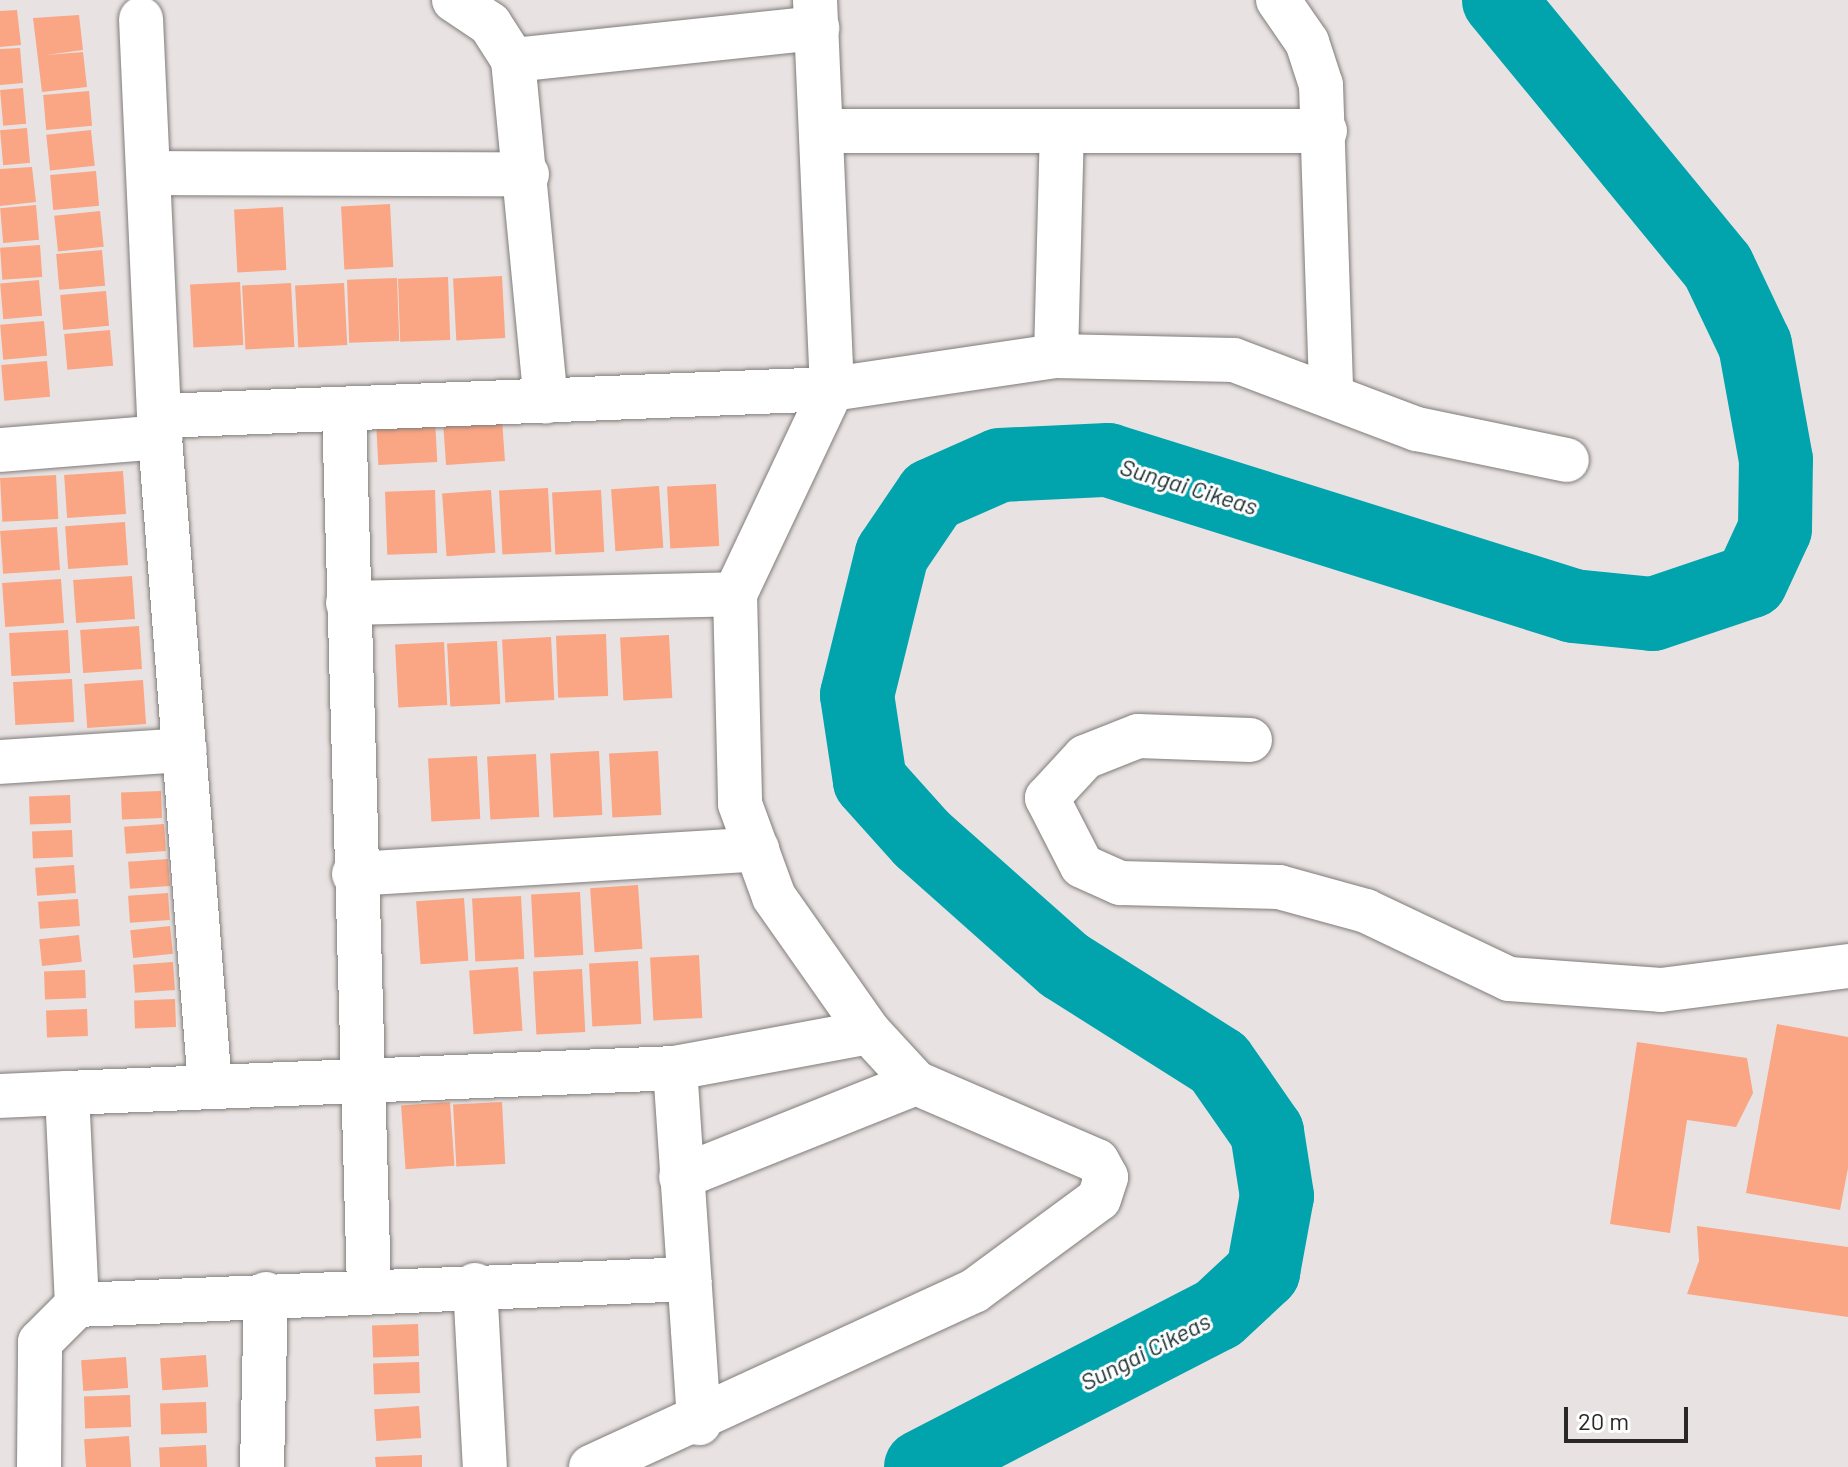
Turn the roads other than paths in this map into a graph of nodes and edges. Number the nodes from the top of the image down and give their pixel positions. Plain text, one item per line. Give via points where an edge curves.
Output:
1 (454, 0) edge
2 (1278, 0) edge
3 (816, 14) edge
4 (141, 19) dead end
5 (501, 28) edge
6 (826, 131) junction
7 (1325, 131) junction
8 (1062, 132) junction
9 (151, 173) junction
10 (527, 174) junction
11 (1056, 356) junction
12 (832, 389) junction
13 (1331, 394) junction
14 (546, 401) junction
15 (344, 409) junction
16 (160, 427) junction
17 (0, 450) edge
18 (1567, 460) dead end
19 (735, 594) junction
20 (348, 603) junction
21 (1250, 740) dead end
22 (185, 750) junction
23 (0, 762) edge
24 (757, 849) junction
25 (354, 874) junction
26 (1848, 966) edge
27 (869, 1032) junction
28 (675, 1068) junction
29 (359, 1081) junction
30 (916, 1083) junction
31 (210, 1087) junction
32 (67, 1093) junction
33 (0, 1096) edge
34 (681, 1177) junction
35 (689, 1279) junction
36 (475, 1285) junction
37 (369, 1288) junction
38 (266, 1294) junction
39 (77, 1305) junction
40 (18, 1388) edge
41 (699, 1423) junction
42 (39, 1467) edge
43 (262, 1467) edge
44 (485, 1467) edge
45 (591, 1467) edge

1 - 5 street
2 - 7 street via 1314,59
3 - 5 street
3 - 6 street
4 - 9 street
5 - 10 street
6 - 8 street
6 - 12 street
7 - 8 street
7 - 13 street
8 - 11 street
9 - 10 street
9 - 16 street
10 - 14 street
11 - 12 street
11 - 13 street via 1234,360
12 - 14 street
12 - 19 street
13 - 18 street via 1417,429
14 - 15 street
15 - 16 street
15 - 20 street
16 - 17 street
16 - 22 street
19 - 20 street
19 - 24 street via 740,804
20 - 25 street
21 - 26 street via 1138,736 1085,757 1047,798 1082,866 1120,883 1279,887 1366,911 1509,979 1661,990
22 - 23 street
22 - 31 street
24 - 25 street
24 - 27 street via 774,897
25 - 29 street
27 - 28 street
27 - 30 street
28 - 29 street
28 - 34 street
29 - 31 street
29 - 37 street
30 - 34 street
30 - 41 street via 1097,1161 1106,1177 1099,1199 974,1291
31 - 32 street
32 - 33 street
32 - 39 street
34 - 35 street
35 - 36 street
35 - 41 street
36 - 37 street
36 - 44 street
37 - 38 street
38 - 39 street
38 - 43 street
39 - 40 street via 40,1342
40 - 42 street
41 - 45 street

